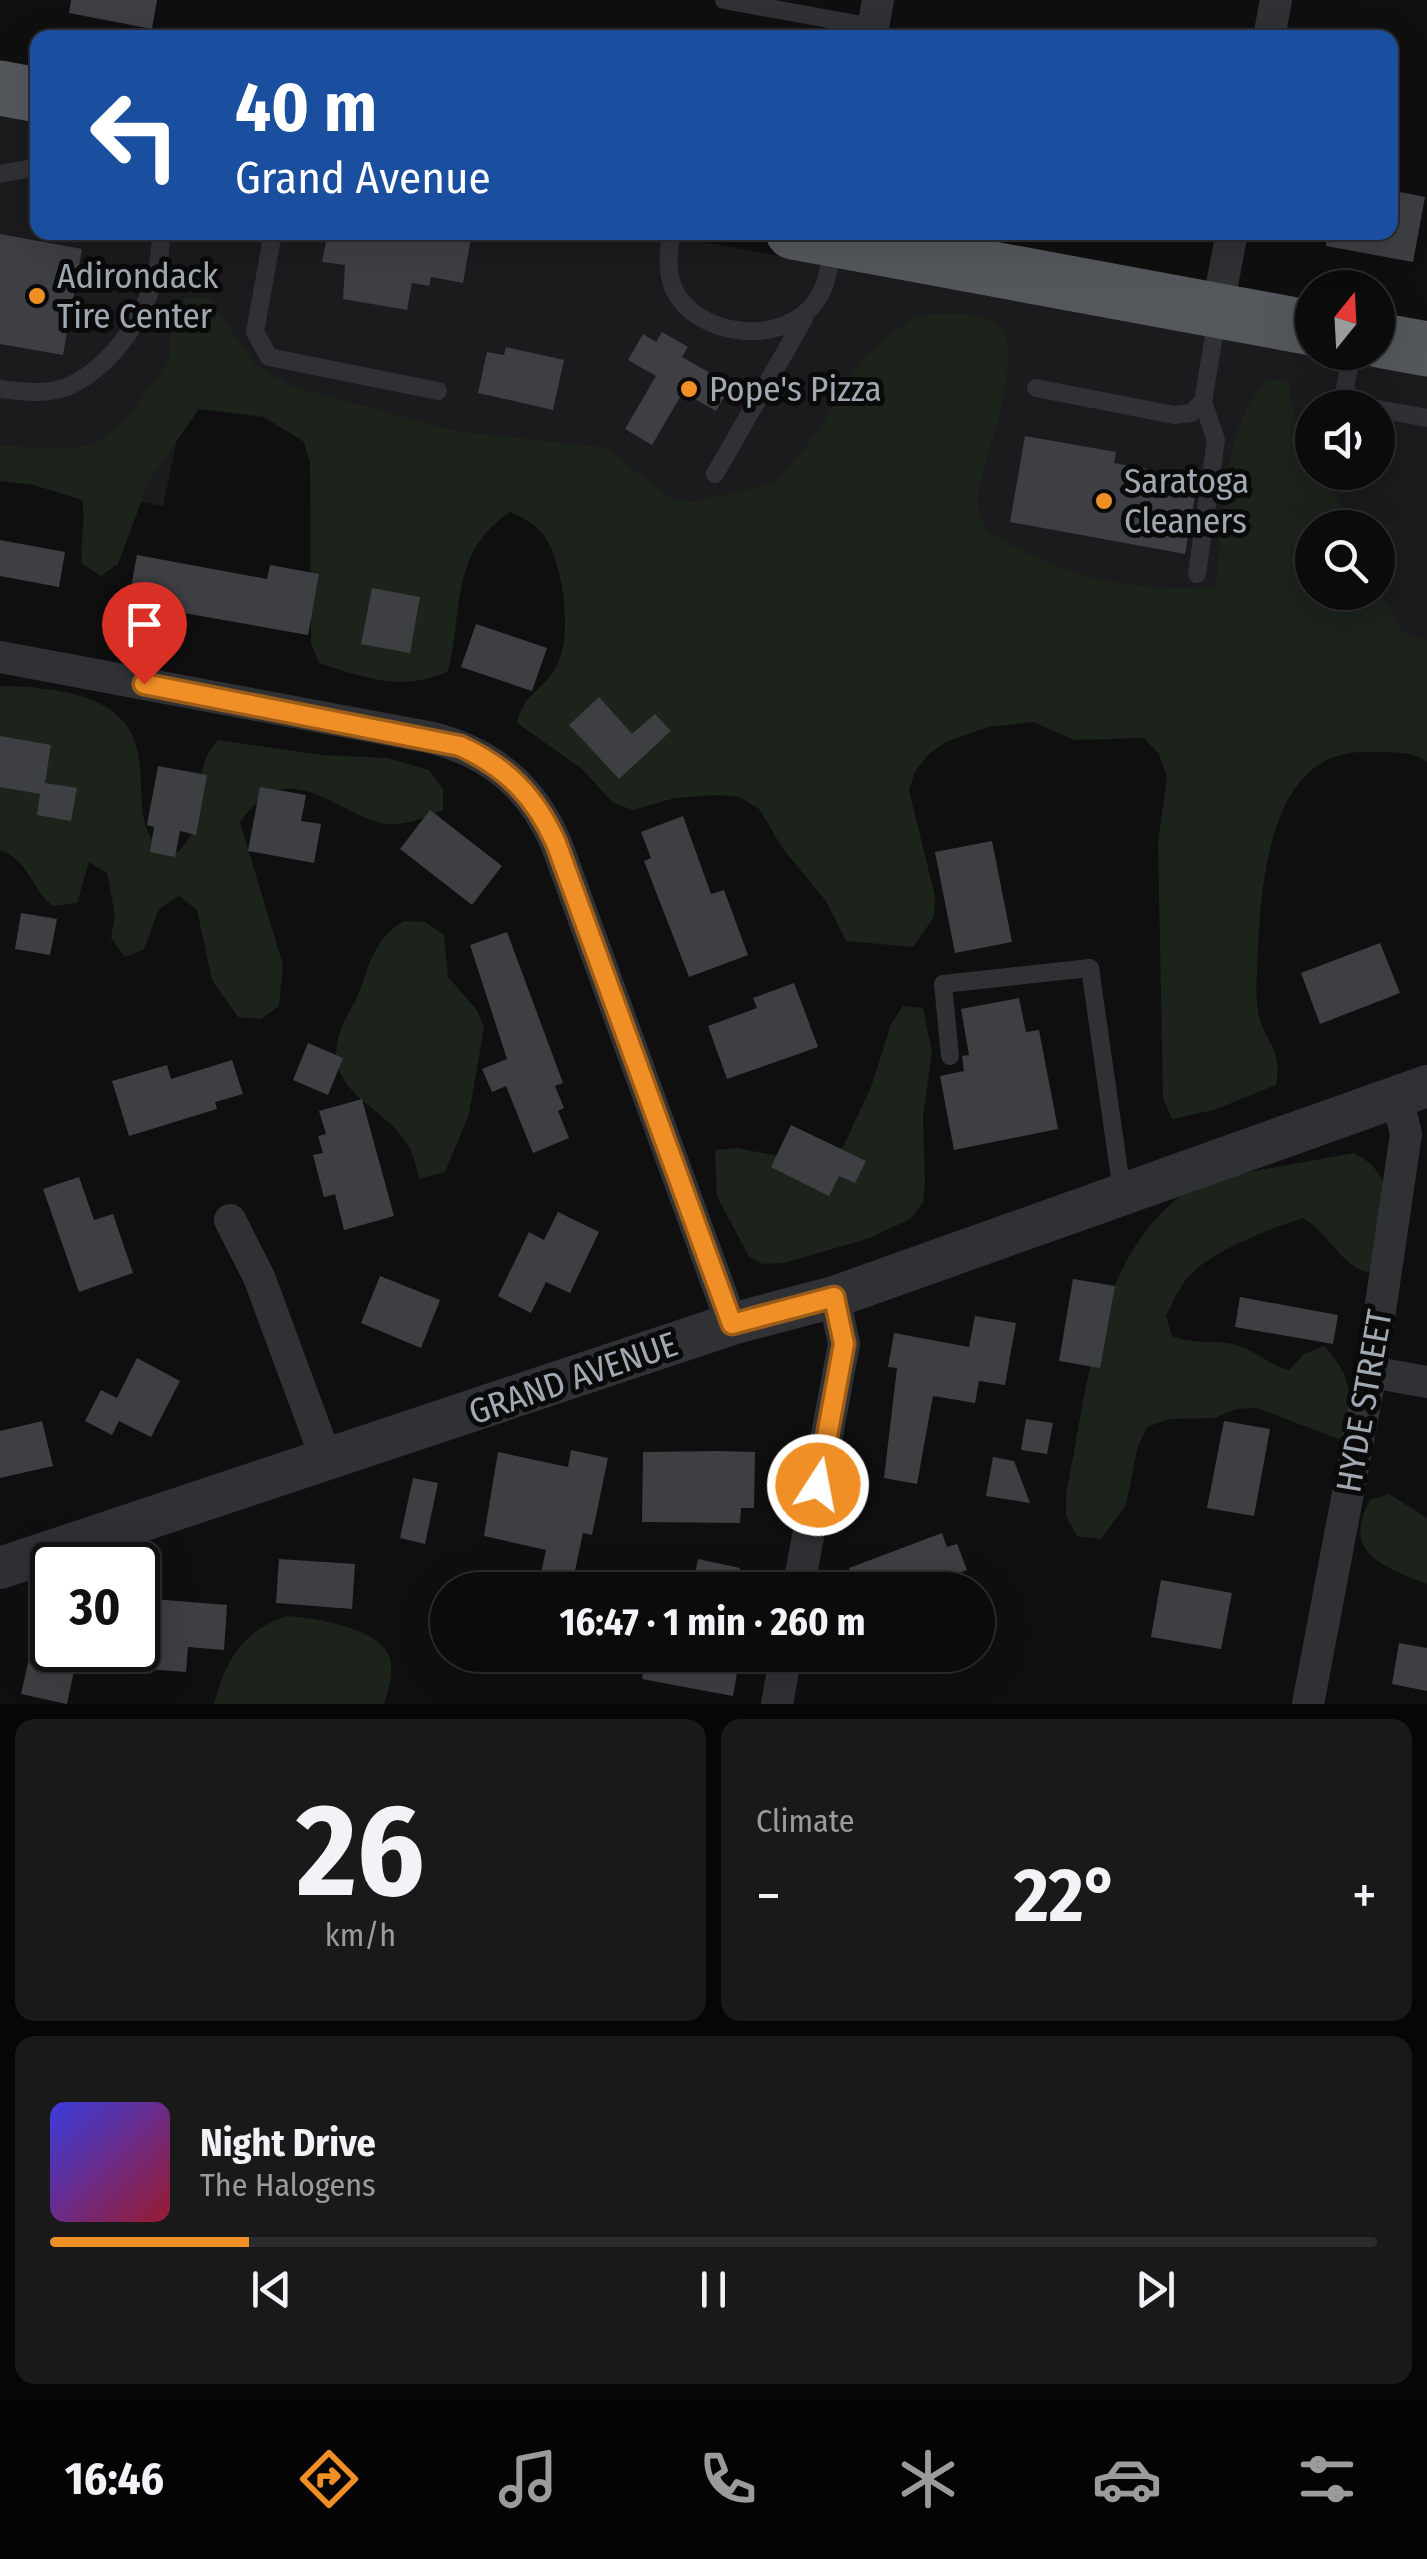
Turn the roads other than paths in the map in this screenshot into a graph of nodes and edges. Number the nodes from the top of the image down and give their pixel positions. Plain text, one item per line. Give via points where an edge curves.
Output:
1 (724, 0) edge
2 (1276, 0) edge
3 (874, 22) edge
4 (1270, 30) edge
5 (0, 88) edge
6 (30, 94) edge
7 (30, 168) edge
8 (0, 174) edge
9 (161, 240) edge
10 (272, 240) edge
11 (670, 240) edge
12 (821, 240) edge
13 (846, 240) edge
14 (1231, 240) edge
15 (1218, 311) junction
16 (806, 314) junction
17 (1295, 325) edge
18 (1395, 343) edge
19 (1427, 349) edge
20 (1036, 388) dead end
21 (0, 389) edge
22 (438, 390) dead end
23 (1203, 402) junction
24 (1395, 412) edge
25 (1427, 418) edge
26 (716, 474) dead end
27 (1197, 574) dead end
28 (0, 657) edge
29 (950, 1056) dead end
30 (1412, 1091) edge
31 (1122, 1192) junction
32 (230, 1220) dead end
33 (834, 1297) junction
34 (732, 1324) junction
35 (1371, 1372) junction
36 (1427, 1382) edge
37 (328, 1461) junction
38 (0, 1568) edge
39 (801, 1572) edge
40 (783, 1672) edge
41 (777, 1704) edge
42 (1308, 1704) edge

1 - 3 lane
2 - 4 street
5 - 6 highway
7 - 8 lane
9 - 21 lane via 151,291 92,374 66,388
10 - 22 lane via 255,332 269,357
11 - 16 lane via 673,288 696,313 770,334
12 - 16 lane via 825,283
13 - 15 highway
14 - 15 street
15 - 17 highway
15 - 23 lane
16 - 26 lane
18 - 19 highway
20 - 23 lane via 1174,415
23 - 27 lane via 1216,440
24 - 25 lane
28 - 34 street via 433,738 508,774 556,843
29 - 31 lane via 942,984 1090,968
30 - 31 street, GRAND AVENUE
30 - 35 street, HYDE STREET
31 - 33 street, GRAND AVENUE
32 - 37 street via 259,1277
33 - 34 street, GRAND AVENUE
33 - 39 street via 844,1344
34 - 37 street, GRAND AVENUE
35 - 36 street
35 - 42 street, HYDE STREET
37 - 38 street, GRAND AVENUE
40 - 41 street

